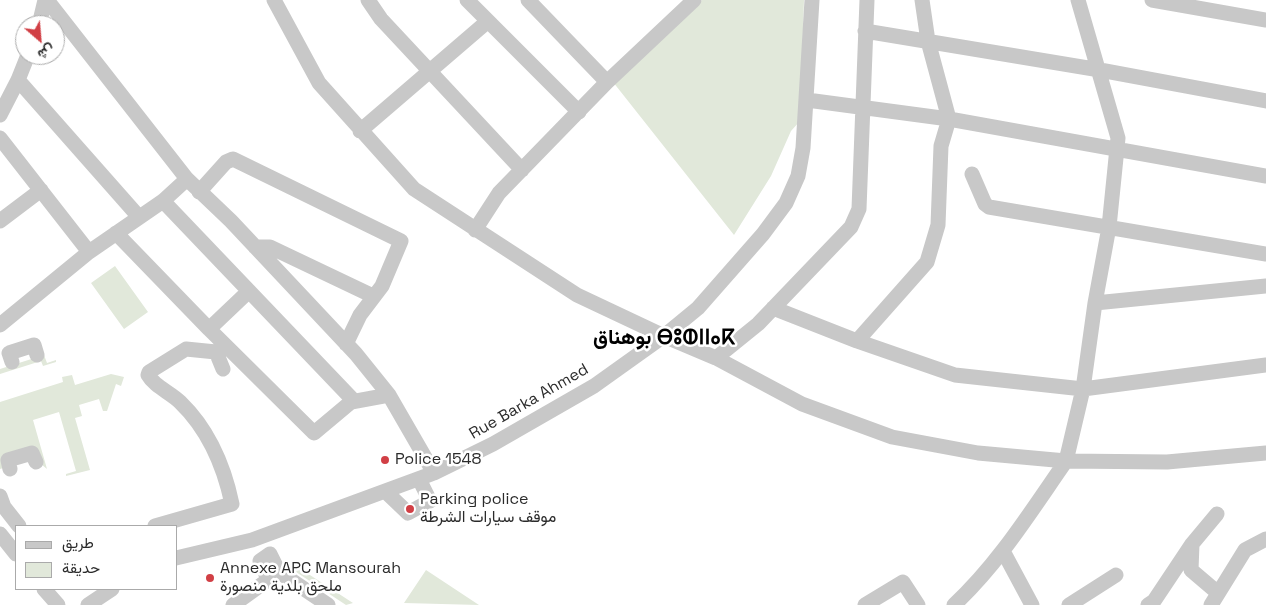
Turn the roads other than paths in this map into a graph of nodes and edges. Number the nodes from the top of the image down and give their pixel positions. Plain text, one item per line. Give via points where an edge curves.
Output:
1 (46, 0) edge
2 (368, 0) edge
3 (467, 0) edge
4 (528, 0) edge
5 (694, 0) edge
6 (812, 0) edge
7 (867, 0) edge
8 (922, 0) edge
9 (1078, 0) edge
10 (1152, 0) edge
11 (275, 1) edge
12 (41, 15) edge
13 (1266, 20) edge
14 (488, 21) junction
15 (866, 32) junction
16 (928, 41) junction
17 (24, 65) edge
18 (1100, 70) junction
19 (430, 71) junction
20 (18, 80) junction
21 (607, 82) junction
22 (807, 100) junction
23 (1266, 101) edge
24 (863, 109) junction
25 (579, 112) junction
26 (0, 116) edge
27 (949, 119) junction
28 (360, 131) junction
29 (0, 138) edge
30 (1118, 150) junction
31 (522, 170) junction
32 (972, 174) dead end
33 (1266, 176) edge
34 (187, 179) junction
35 (40, 190) junction
36 (199, 192) junction
37 (163, 201) junction
38 (139, 217) junction
39 (0, 221) edge
40 (1109, 227) junction
41 (475, 230) junction
42 (116, 233) junction
43 (255, 247) junction
44 (89, 252) junction
45 (1266, 254) edge
46 (1266, 286) edge
47 (249, 291) junction
48 (373, 296) junction
49 (1095, 303) junction
50 (774, 308) junction
51 (0, 325) edge
52 (209, 329) junction
53 (664, 336) junction
54 (857, 341) junction
55 (346, 344) junction
56 (40, 354) dead end
57 (716, 358) junction
58 (6, 363) edge
59 (1266, 365) edge
60 (223, 369) dead end
61 (1083, 389) junction
62 (389, 395) junction
63 (354, 401) junction
64 (1266, 453) edge
65 (37, 461) dead end
66 (1066, 461) junction
67 (5, 471) edge
68 (434, 473) junction
69 (419, 479) junction
70 (386, 492) junction
71 (0, 496) edge
72 (1217, 514) dead end
73 (18, 525) edge
74 (159, 525) edge
75 (0, 534) edge
76 (1266, 539) edge
77 (1192, 544) junction
78 (1003, 551) junction
79 (15, 553) edge
80 (178, 558) edge
81 (1116, 575) dead end
82 (45, 590) edge
83 (110, 590) edge
84 (1214, 599) edge
85 (238, 603) edge
86 (58, 605) edge
87 (88, 605) edge
88 (328, 605) edge
89 (864, 605) edge
90 (918, 605) edge
91 (954, 605) edge
92 (1032, 605) edge
93 (1069, 605) edge
94 (1148, 605) edge

1 - 12 street
1 - 34 street
2 - 19 street via 381,19
3 - 14 street
4 - 21 street
5 - 21 street
6 - 22 street, Rue Barka Ahmed
7 - 15 street
8 - 16 street
9 - 18 street
10 - 13 street
11 - 28 street via 319,83
14 - 19 street
14 - 25 street
15 - 16 street
15 - 24 street
16 - 18 street
16 - 27 street
17 - 20 street
18 - 23 street
18 - 30 street via 1118,138
19 - 28 street
19 - 31 street
20 - 26 street
20 - 38 street
21 - 25 street
22 - 24 street
22 - 53 street, Rue Barka Ahmed via 804,148 798,176 786,203 698,308
24 - 27 street
24 - 50 street via 859,209 852,227
25 - 31 street
27 - 30 street
27 - 54 street via 941,146 938,225 927,262
28 - 41 street via 414,189
29 - 35 street
30 - 33 street
30 - 40 street
31 - 41 street via 499,193
32 - 40 street via 989,207
34 - 36 street
34 - 37 street
35 - 39 street
35 - 44 street
36 - 43 street
36 - 48 street via 226,162 233,159 399,239 401,244 382,286
37 - 38 street
37 - 47 street
38 - 42 street
40 - 45 street
40 - 49 street
41 - 53 street via 577,294
42 - 44 street
42 - 52 street
43 - 48 street via 270,247
43 - 55 street
44 - 51 street
46 - 49 street
47 - 52 street
47 - 63 street
48 - 55 street
49 - 61 street
50 - 54 street
50 - 57 street
52 - 63 street via 314,433
53 - 57 street
53 - 68 street, Rue Barka Ahmed via 594,386 493,444
54 - 61 street via 955,375
55 - 62 street
56 - 58 street via 34,345 9,353
57 - 66 street via 802,404 892,436 978,453
59 - 61 street
60 - 74 street via 216,352 190,348 148,375 172,393 209,438 226,478 234,513 210,521 207,512
61 - 66 street
62 - 63 street
62 - 68 street
64 - 66 street via 1167,462
65 - 67 street via 32,452 8,460
66 - 78 street
68 - 69 street, Rue Barka Ahmed
69 - 70 street, Rue Barka Ahmed
69 - 70 street via 430,501 408,513
70 - 80 street, Rue Barka Ahmed via 252,540
71 - 73 street
72 - 77 street
75 - 79 street
76 - 84 street via 1245,550
77 - 84 street via 1191,570
77 - 94 street via 1154,601
78 - 91 street via 978,583
78 - 92 street
81 - 93 street
82 - 86 street
83 - 87 street
85 - 88 street via 274,576
89 - 90 street via 902,582

